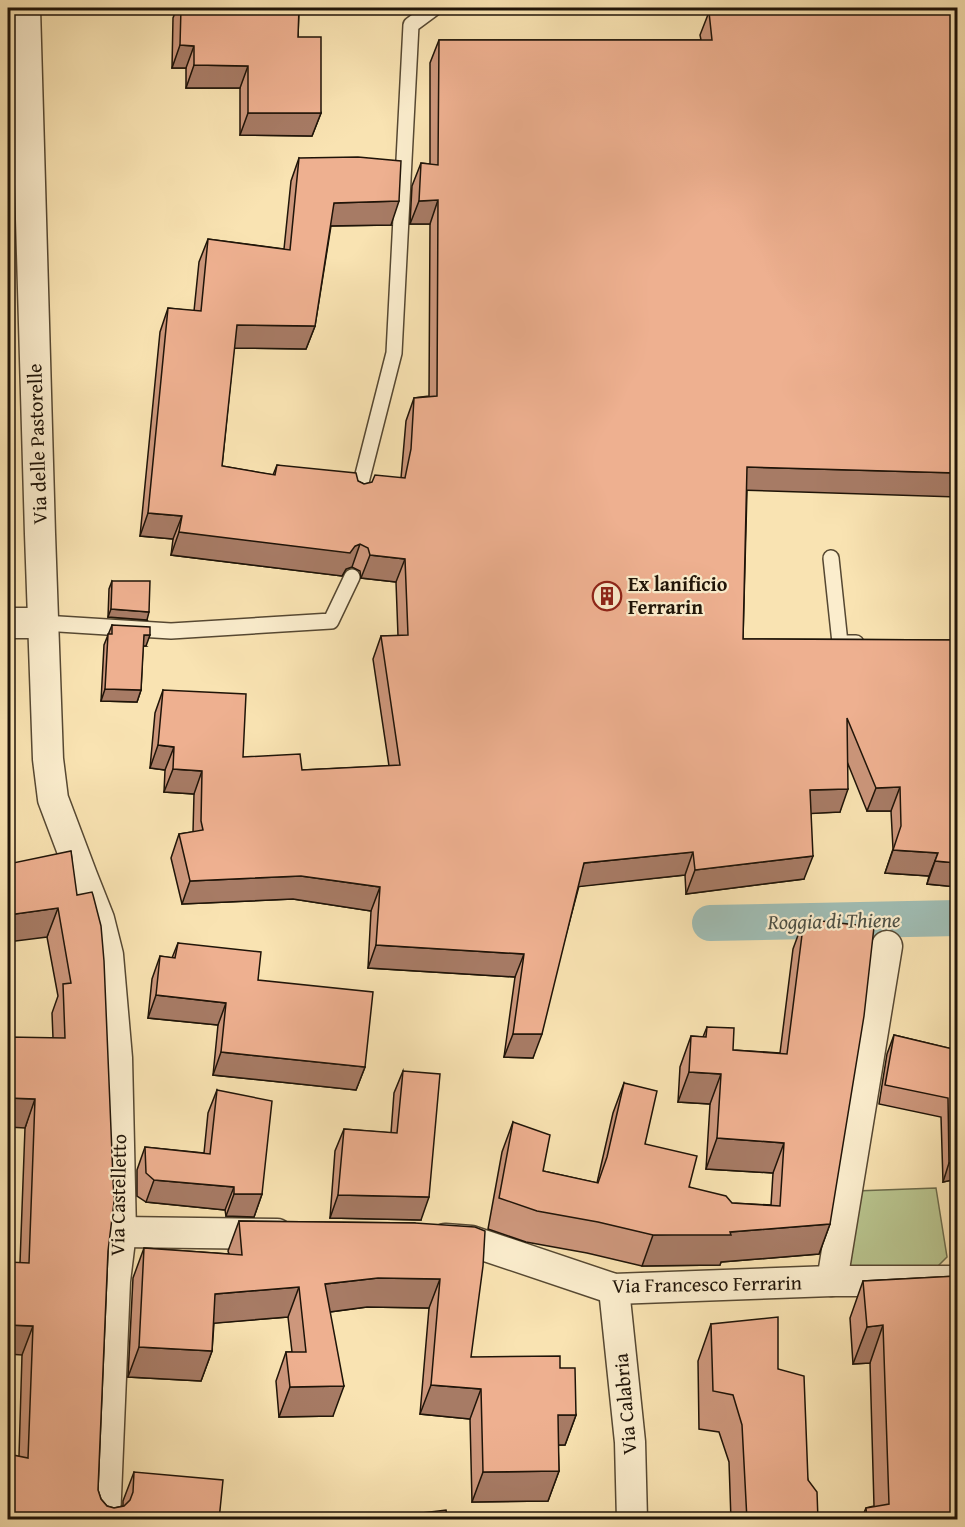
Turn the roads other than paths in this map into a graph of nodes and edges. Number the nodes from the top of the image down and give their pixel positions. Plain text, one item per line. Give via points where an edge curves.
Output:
1 (25, 8) edge
2 (434, 8) edge
3 (357, 498) edge
4 (831, 558) dead end
5 (352, 577) edge
6 (8, 622) edge
7 (43, 624) junction
8 (875, 644) edge
9 (82, 876) joint
10 (886, 946) dead end
11 (121, 1232) junction
12 (299, 1234) edge
13 (415, 1236) edge
14 (832, 1281) junction
15 (957, 1281) edge
16 (614, 1289) junction
17 (105, 1520) edge
18 (632, 1520) edge

1 - 7 street, Via delle Pastorelle
2 - 3 lane via 411,25 394,353
4 - 8 lane via 840,643
5 - 7 lane via 331,621 171,631
6 - 7 street
7 - 9 street, Via delle Pastorelle via 53,798
9 - 11 street, Via Castelletto via 108,956 117,1058
10 - 14 street
11 - 12 street
11 - 17 street, Via Castelletto via 115,1281
13 - 16 street, Via Francesco Ferrarin via 471,1241
14 - 15 street, Via Francesco Ferrarin
14 - 16 street, Via Francesco Ferrarin
16 - 18 street, Via Calabria via 630,1442

